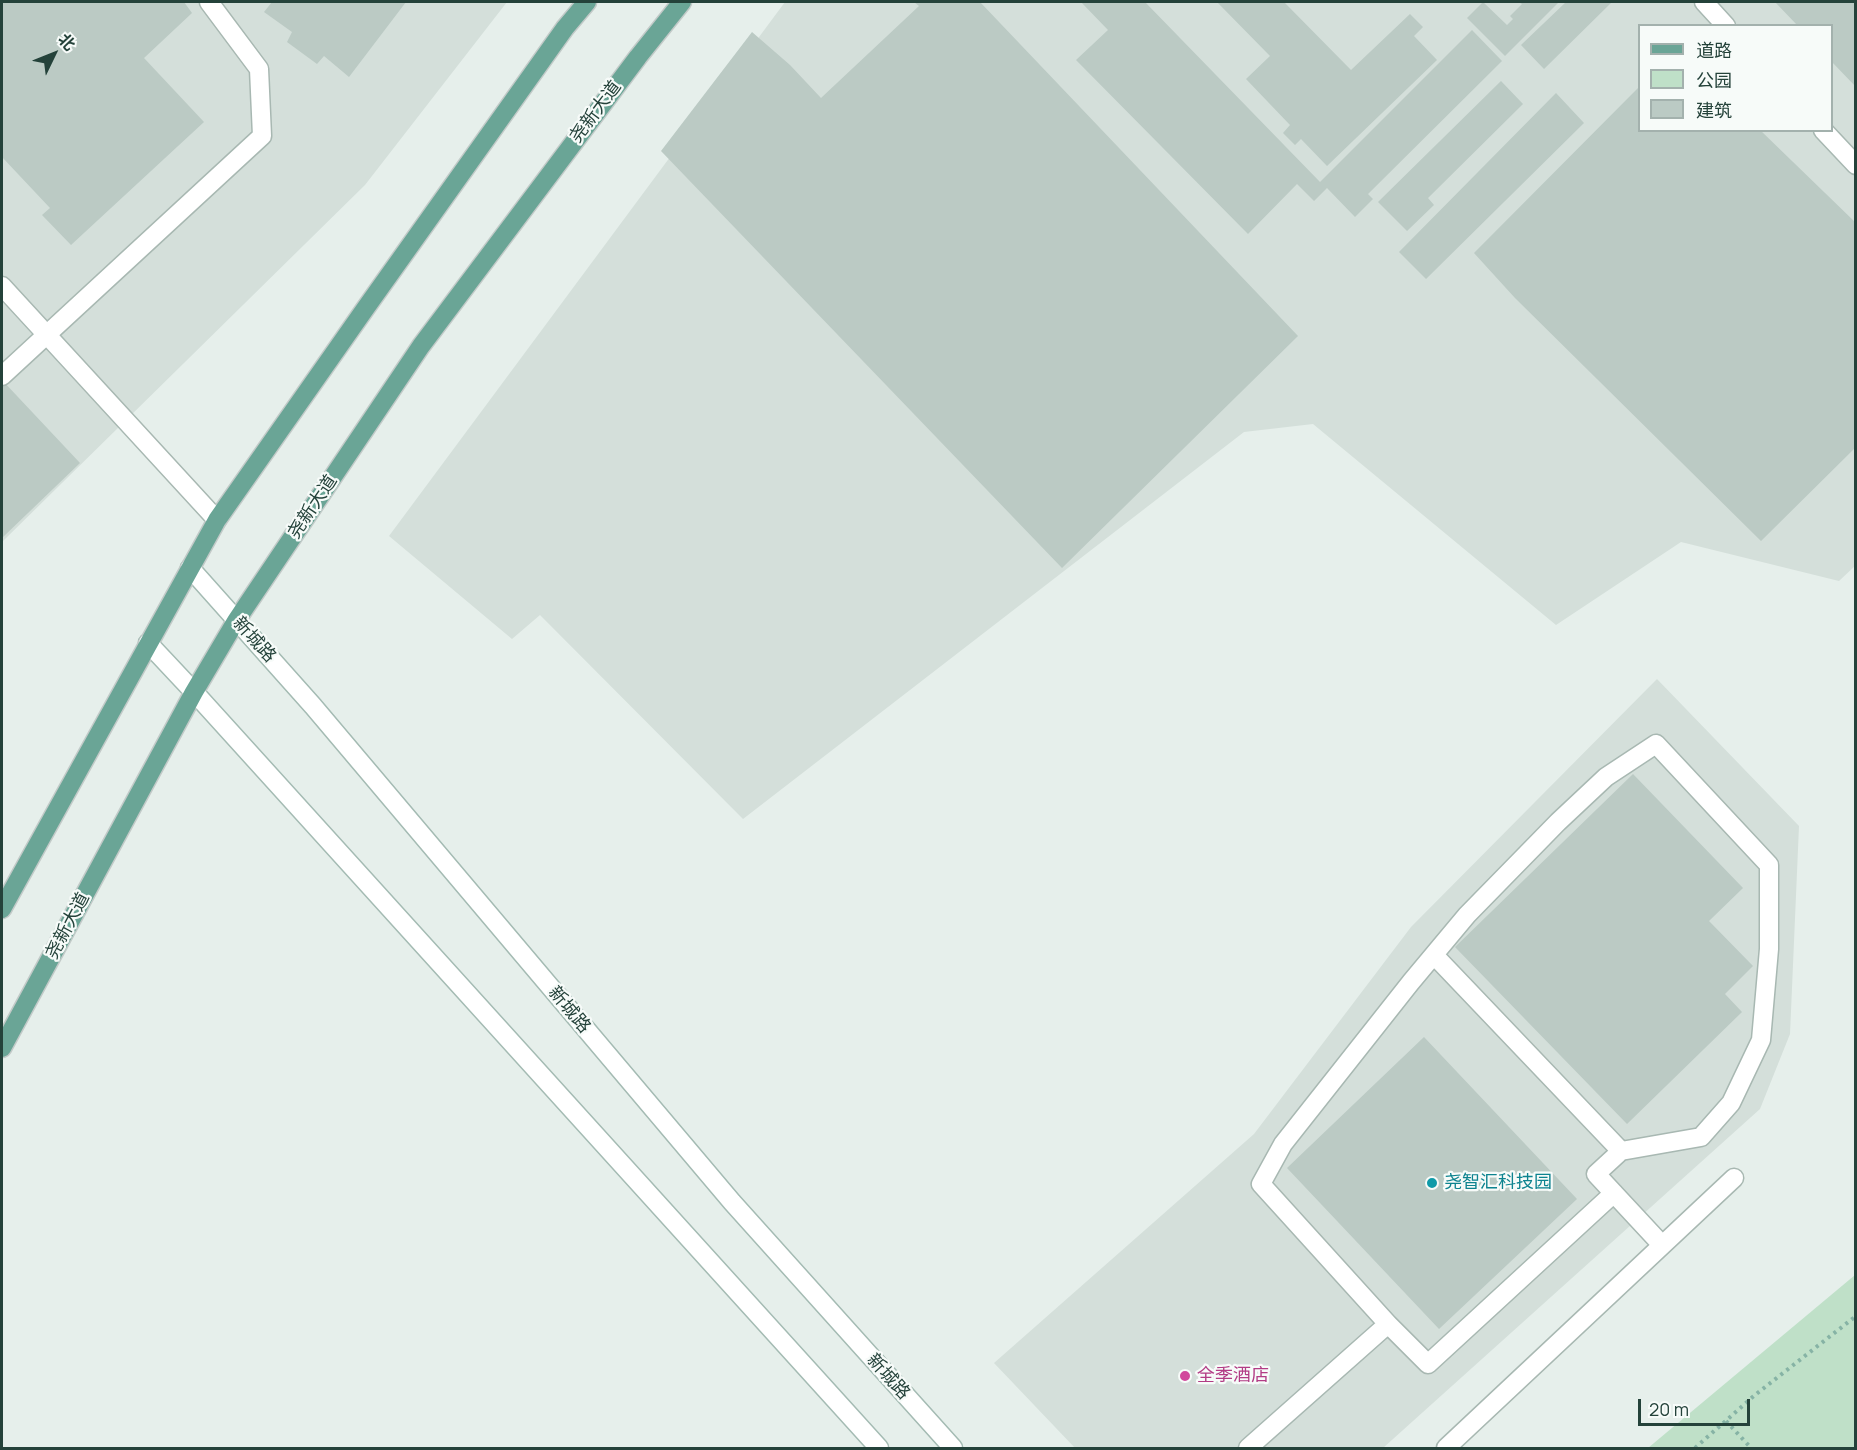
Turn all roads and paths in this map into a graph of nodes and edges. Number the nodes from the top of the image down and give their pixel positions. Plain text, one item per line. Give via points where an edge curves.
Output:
1 (209, 2) edge
2 (587, 2) edge
3 (682, 2) edge
4 (1704, 2) edge
5 (1724, 24) edge
6 (1825, 132) edge
7 (1856, 165) edge
8 (2, 286) edge
9 (47, 335) junction
10 (2, 376) edge
11 (217, 520) junction
12 (190, 568) junction
13 (236, 621) junction
14 (148, 643) junction
15 (194, 692) junction
16 (2, 909) edge
17 (1434, 955) junction
18 (2, 1048) edge
19 (1621, 1151) junction
20 (1734, 1178) dead end
21 (1614, 1193) junction
22 (1662, 1245) junction
23 (1856, 1316) edge
24 (1388, 1324) junction
25 (1726, 1421) junction
26 (879, 1449) edge
27 (953, 1449) edge
28 (1248, 1449) edge
29 (1446, 1449) edge
30 (1695, 1449) edge
31 (1751, 1449) edge

1 - 9 main road via 259,69 262,136
2 - 11 main road
3 - 13 main road, 尧新大道 via 421,346
4 - 5 main road
6 - 7 main road
8 - 9 main road
9 - 10 main road
9 - 11 main road
11 - 12 main road
12 - 13 main road, 新城路
12 - 14 main road
13 - 15 main road, 尧新大道
13 - 27 main road, 新城路 via 313,706 732,1202
14 - 15 main road
14 - 16 main road
15 - 18 main road, 尧新大道
15 - 26 main road
17 - 19 main road
17 - 19 main road via 1467,915 1558,822 1606,777 1656,744 1769,865 1769,949 1761,1040 1731,1103 1701,1137
17 - 24 main road via 1283,1144 1261,1184
19 - 21 main road via 1596,1174
20 - 22 main road
21 - 22 main road
21 - 24 main road via 1428,1364
22 - 29 main road
23 - 25 path
24 - 28 main road
25 - 30 path
25 - 31 path

